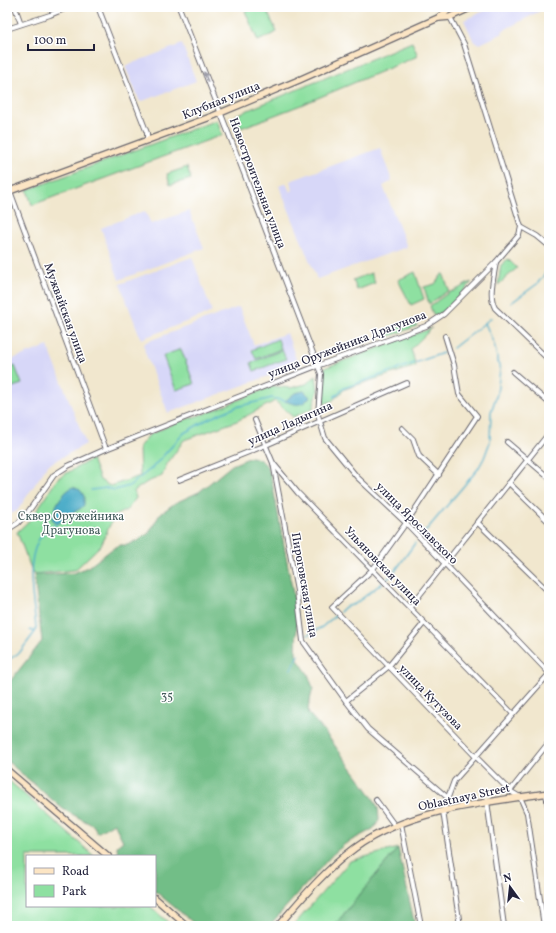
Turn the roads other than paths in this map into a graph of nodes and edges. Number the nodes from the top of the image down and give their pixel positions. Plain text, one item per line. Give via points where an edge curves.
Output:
1 (15, 7) edge
2 (69, 7) edge
3 (98, 7) edge
4 (179, 7) edge
5 (456, 7) edge
6 (472, 7) edge
7 (446, 9) edge
8 (450, 17) junction
9 (438, 18) junction
10 (22, 24) junction
11 (7, 30) edge
12 (221, 113) junction
13 (147, 141) junction
14 (7, 183) edge
15 (8, 191) edge
16 (521, 226) junction
17 (549, 246) edge
18 (496, 262) junction
19 (445, 336) dead end
20 (549, 360) edge
21 (317, 366) junction
22 (513, 372) dead end
23 (407, 383) dead end
24 (549, 403) edge
25 (255, 420) dead end
26 (320, 420) junction
27 (402, 428) dead end
28 (549, 433) edge
29 (507, 442) dead end
30 (266, 445) junction
31 (106, 449) junction
32 (529, 460) junction
33 (273, 463) junction
34 (439, 474) junction
35 (549, 478) edge
36 (179, 480) dead end
37 (509, 483) junction
38 (477, 522) junction
39 (549, 522) edge
40 (406, 523) junction
41 (7, 530) edge
42 (445, 563) junction
43 (373, 569) junction
44 (549, 592) edge
45 (410, 607) junction
46 (424, 623) junction
47 (388, 667) junction
48 (549, 673) edge
49 (346, 701) junction
50 (513, 714) junction
51 (549, 742) edge
52 (475, 756) junction
53 (7, 770) edge
54 (510, 791) junction
55 (547, 793) edge
56 (520, 797) junction
57 (448, 798) junction
58 (376, 800) dead end
59 (487, 801) junction
60 (443, 811) junction
61 (549, 813) edge
62 (402, 824) junction
63 (395, 826) junction
64 (107, 855) edge
65 (156, 899) edge
66 (187, 926) edge
67 (278, 926) edge
68 (421, 926) edge
69 (460, 926) edge
70 (504, 926) edge
71 (544, 926) edge

1 - 10 street
2 - 10 street
3 - 13 street via 147,133
12 -> 4 street, Новостроительная улица
5 - 7 main road, Клубная улица
6 - 8 main road, Клубная улица
7 - 8 main road
7 - 9 main road, Клубная улица
8 - 9 main road, Клубная улица
8 - 16 street via 464,44
9 - 12 main road, Клубная улица
10 - 11 street
12 - 13 main road, Клубная улица
12 - 21 street, Новостроительная улица
13 - 15 main road, Клубная улица
14 - 15 street, Мужвайская улица
15 - 31 street, Мужвайская улица
16 - 17 street
16 - 18 street, улица Оружейника Драгунова via 519,235
18 - 20 street via 491,296 495,308
18 - 21 street, улица Оружейника Драгунова via 444,314 426,326
19 - 34 street via 454,364 459,394 477,416
21 - 26 street, улица Ярославского via 321,374 318,415
21 - 31 street, улица Оружейника Драгунова
22 - 24 street
23 - 26 street, улица Ладыгина
25 - 30 street, Ульяновская улица
26 - 30 street, улица Ладыгина
26 - 40 street, улица Ярославского via 325,438 357,478
27 - 34 street via 413,439 419,456
28 - 32 street
29 - 32 street
30 - 33 street, Ульяновская улица
30 - 36 street, улица Ладыгина
31 - 41 street, улица Оружейника Драгунова via 54,475 28,512
32 - 35 street
32 - 37 street
33 - 43 street, Ульяновская улица via 298,493
33 - 49 street, Пироговская улица via 297,591 303,641
34 - 40 street
37 - 38 street
37 - 39 street
38 - 42 street
38 - 44 street
40 - 42 street, улица Ярославского
40 - 43 street
42 - 45 street
42 - 48 street, улица Ярославского
43 - 45 street, Ульяновская улица
43 - 47 street, улица Кутузова via 332,607
45 - 46 street, Ульяновская улица
46 - 47 street
46 - 50 street, Ульяновская улица
47 - 49 street
47 - 52 street, улица Кутузова
48 - 50 street
49 - 57 street, Пироговская улица via 368,730
50 - 52 street
51 - 54 street
52 - 54 street, улица Кутузова
52 - 57 street via 454,781
53 - 64 main road
54 - 56 street, улица Кутузова
55 - 56 main road, Oblastnaya Street
55 - 61 street
56 - 59 main road, Oblastnaya Street
56 - 71 street via 527,813
57 - 60 street
58 - 63 street
59 - 60 main road, Oblastnaya Street
59 - 70 street
60 - 62 main road, Oblastnaya Street
60 - 69 street
62 - 63 main road, Oblastnaya Street
62 - 68 street
63 - 67 main road, Oblastnaya Street via 355,848 333,866
65 - 66 main road

